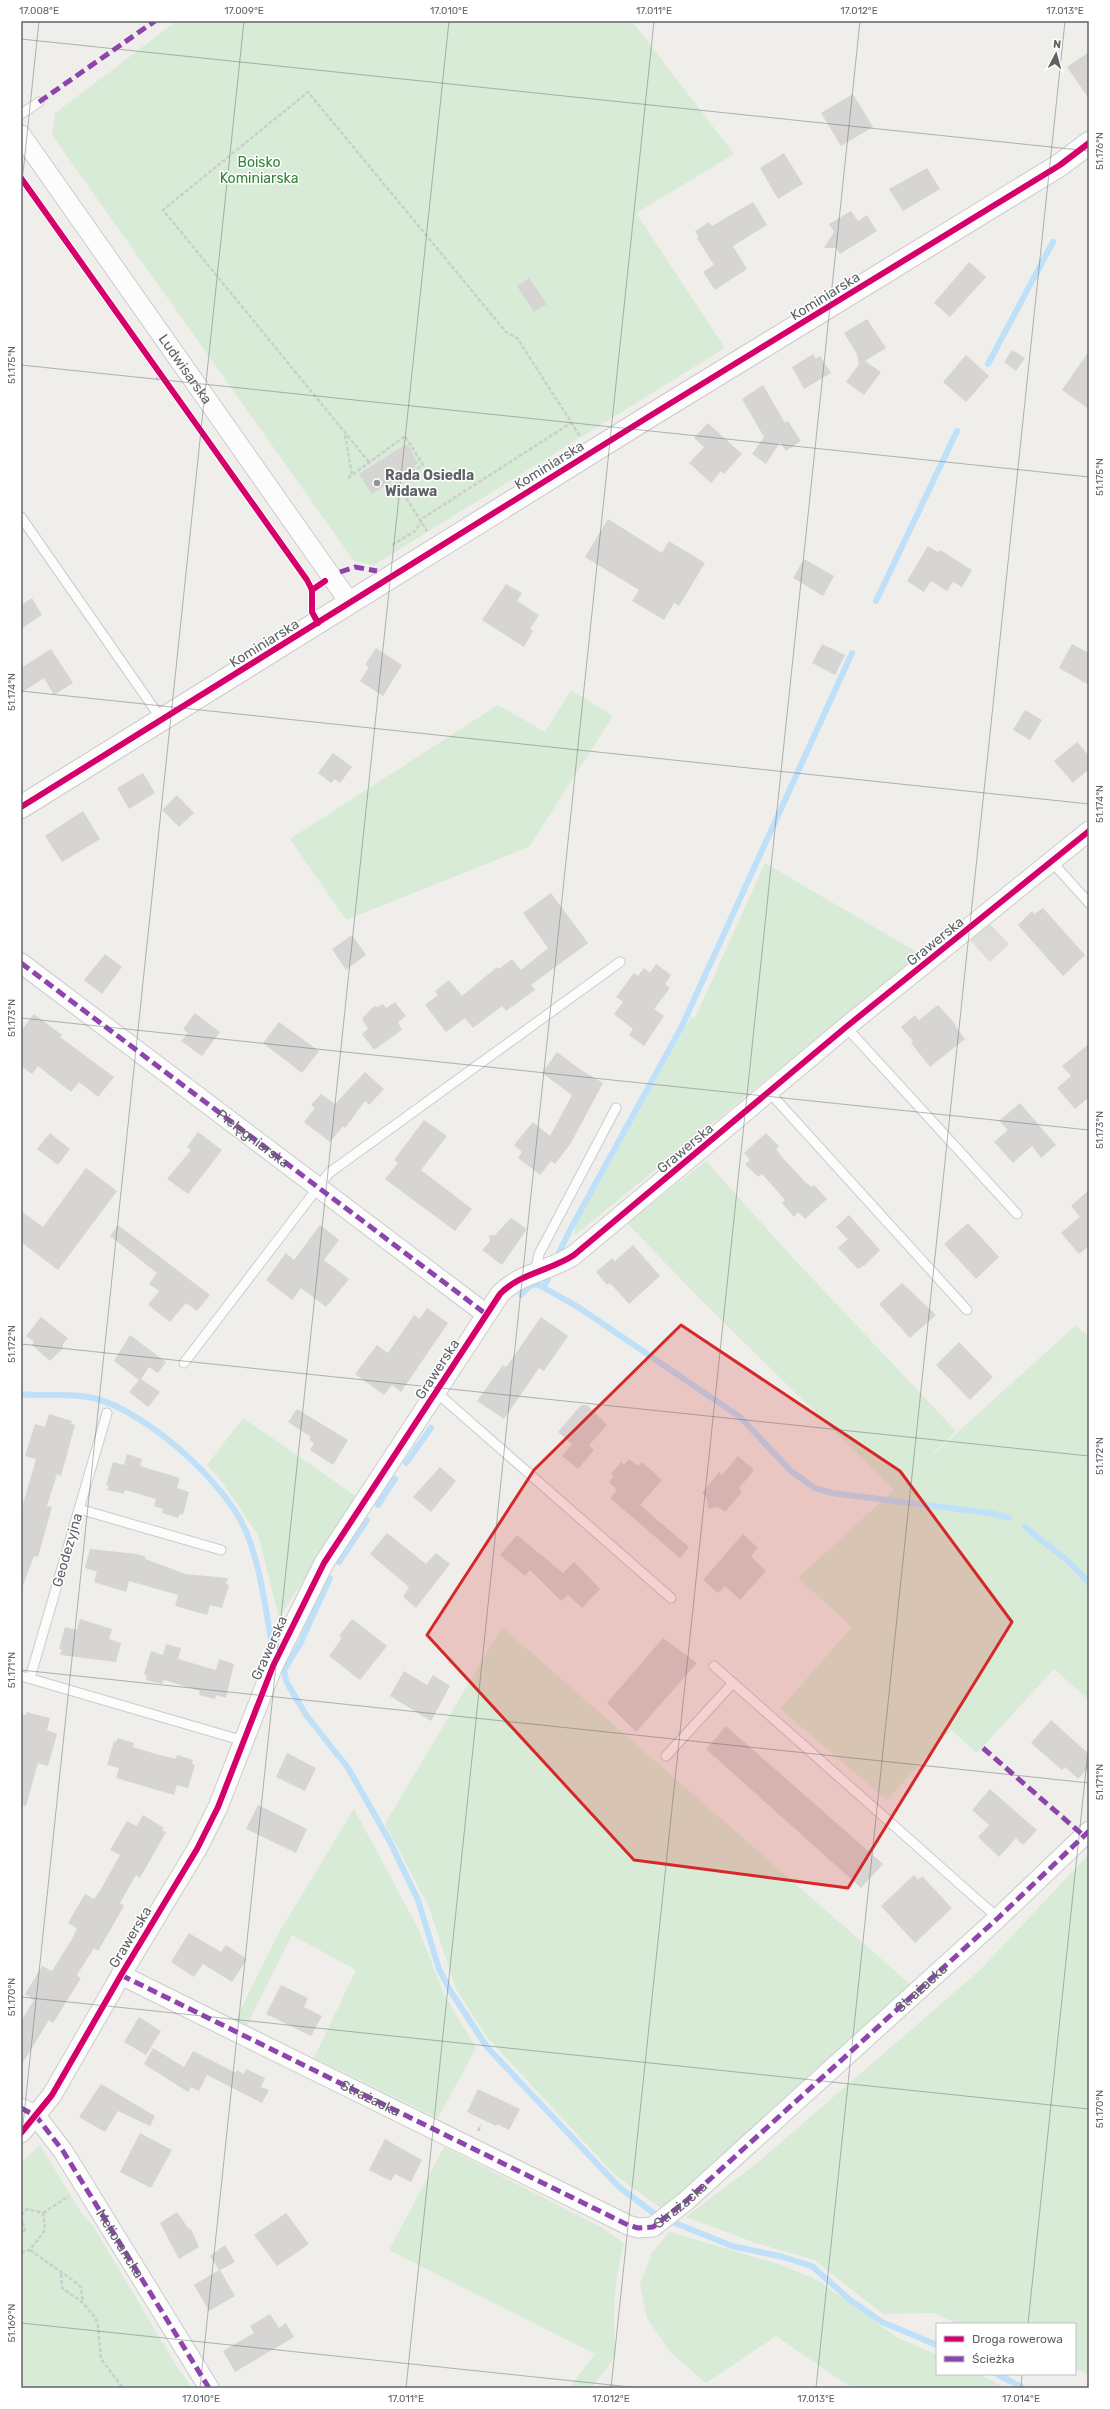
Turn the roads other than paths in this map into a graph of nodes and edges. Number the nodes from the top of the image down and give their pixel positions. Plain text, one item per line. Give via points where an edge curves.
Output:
1 (39, 102) dead end
2 (21, 114) edge
3 (21, 136) edge
4 (1089, 143) edge
5 (21, 517) edge
6 (350, 603) junction
7 (162, 720) junction
8 (21, 807) edge
9 (1089, 831) edge
10 (1052, 862) junction
11 (1089, 903) edge
12 (620, 962) dead end
13 (21, 963) edge
14 (846, 1028) junction
15 (770, 1092) junction
16 (616, 1108) dead end
17 (318, 1186) junction
18 (1017, 1214) dead end
19 (535, 1273) junction
20 (967, 1310) dead end
21 (486, 1314) junction
22 (184, 1364) dead end
23 (436, 1392) junction
24 (107, 1413) dead end
25 (79, 1509) junction
26 (221, 1550) dead end
27 (671, 1598) dead end
28 (714, 1666) dead end
29 (25, 1677) edge
30 (733, 1682) junction
31 (244, 1741) junction
32 (666, 1756) dead end
33 (1089, 1831) edge
34 (998, 1918) junction
35 (121, 1975) junction
36 (29, 2112) edge
37 (21, 2133) edge
38 (209, 2388) edge

1 - 2 lane
3 - 6 street, Ludwisarska
4 - 6 street, Kominiarska via 1060,165
5 - 7 lane
6 - 7 street, Kominiarska
7 - 8 street, Kominiarska
9 - 10 street, Grawerska
10 - 11 lane
10 - 14 street, Grawerska
12 - 17 lane via 330,1172
13 - 17 street, Pielęgniarska
14 - 15 street, Grawerska
14 - 18 lane
15 - 19 street, Grawerska via 574,1255 562,1263
15 - 20 lane
16 - 19 lane via 538,1254
17 - 21 street, Pielęgniarska
17 - 22 lane
19 - 21 street, Grawerska via 520,1278 506,1287
21 - 23 street, Grawerska
23 - 27 lane
23 - 31 street, Grawerska via 324,1562 273,1666
24 - 25 lane, Geodezyjna
25 - 26 lane
25 - 29 lane, Geodezyjna
28 - 30 lane
29 - 31 lane
30 - 32 lane
30 - 34 lane
31 - 35 street, Grawerska via 218,1807 197,1849
33 - 34 street, Strażacka
34 - 35 street, Strażacka via 686,2201 647,2229 628,2225
35 - 36 street, Grawerska via 52,2095
36 - 37 street, Grawerska
36 - 38 street, Meliorancka via 62,2151

